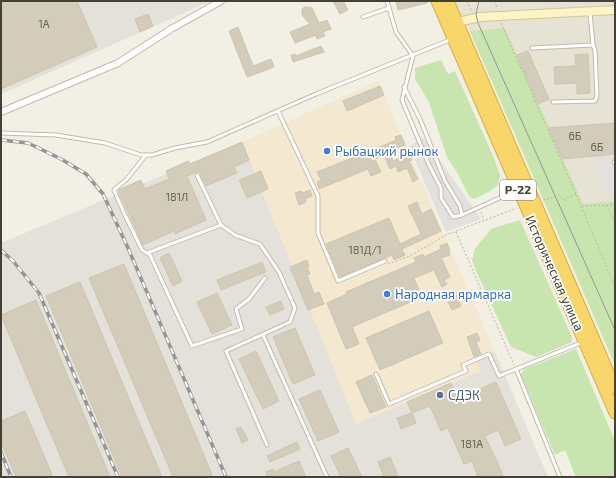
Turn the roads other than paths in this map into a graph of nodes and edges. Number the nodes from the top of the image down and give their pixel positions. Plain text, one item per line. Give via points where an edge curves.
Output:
1 (221, 1) edge
2 (387, 1) edge
3 (437, 1) edge
4 (448, 1) edge
5 (389, 8) junction
6 (615, 10) edge
7 (590, 11) junction
8 (363, 17) dead end
9 (452, 23) junction
10 (453, 39) junction
11 (593, 45) junction
12 (532, 48) dead end
13 (413, 56) junction
14 (404, 87) junction
15 (554, 102) dead end
16 (278, 111) junction
17 (1, 112) edge
18 (1, 133) edge
19 (424, 134) junction
20 (418, 140) junction
21 (146, 155) junction
22 (197, 175) dead end
23 (518, 190) junction
24 (462, 215) junction
25 (221, 225) junction
26 (147, 253) junction
27 (385, 261) dead end
28 (265, 278) dead end
29 (263, 335) junction
30 (584, 341) junction
31 (516, 369) junction
32 (376, 374) dead end
33 (615, 388) edge
34 (615, 413) edge
35 (267, 445) dead end
36 (327, 477) edge
37 (560, 477) edge

1 - 17 street via 118,63
2 - 5 lane
3 - 9 highway, Историческая улица / Р-22
4 - 9 highway, Историческая улица / Р-22
5 - 8 lane
5 - 13 lane via 396,32
6 - 7 main road
7 - 9 main road via 475,18
7 - 11 lane
9 - 10 highway, Историческая улица / Р-22
9 - 33 highway, Историческая улица / Р-22
10 - 13 lane
10 - 23 highway, Историческая улица / Р-22
11 - 12 lane
11 - 15 lane via 597,96 595,101
13 - 14 lane
13 - 16 lane
14 - 19 lane via 420,119
14 - 20 lane via 402,100
16 - 21 lane via 208,142
16 - 27 lane via 318,196 318,233 338,281
18 - 21 lane via 56,135 105,143
19 - 20 lane
19 - 24 lane via 445,181 460,206
20 - 24 lane via 441,188 441,198 447,209 453,217
21 - 26 lane via 127,179 114,190 142,250
22 - 25 lane
23 - 24 lane
23 - 30 highway, Историческая улица / Р-22
25 - 26 lane
25 - 29 lane via 235,235 260,244 279,272 295,308 290,322
26 - 28 lane via 192,346 242,329 236,309 249,299
29 - 35 lane via 226,351
29 - 36 lane
30 - 31 lane
30 - 34 highway, Историческая улица / Р-22
31 - 32 lane via 499,376 489,354 463,365 466,371 389,404
31 - 37 lane

